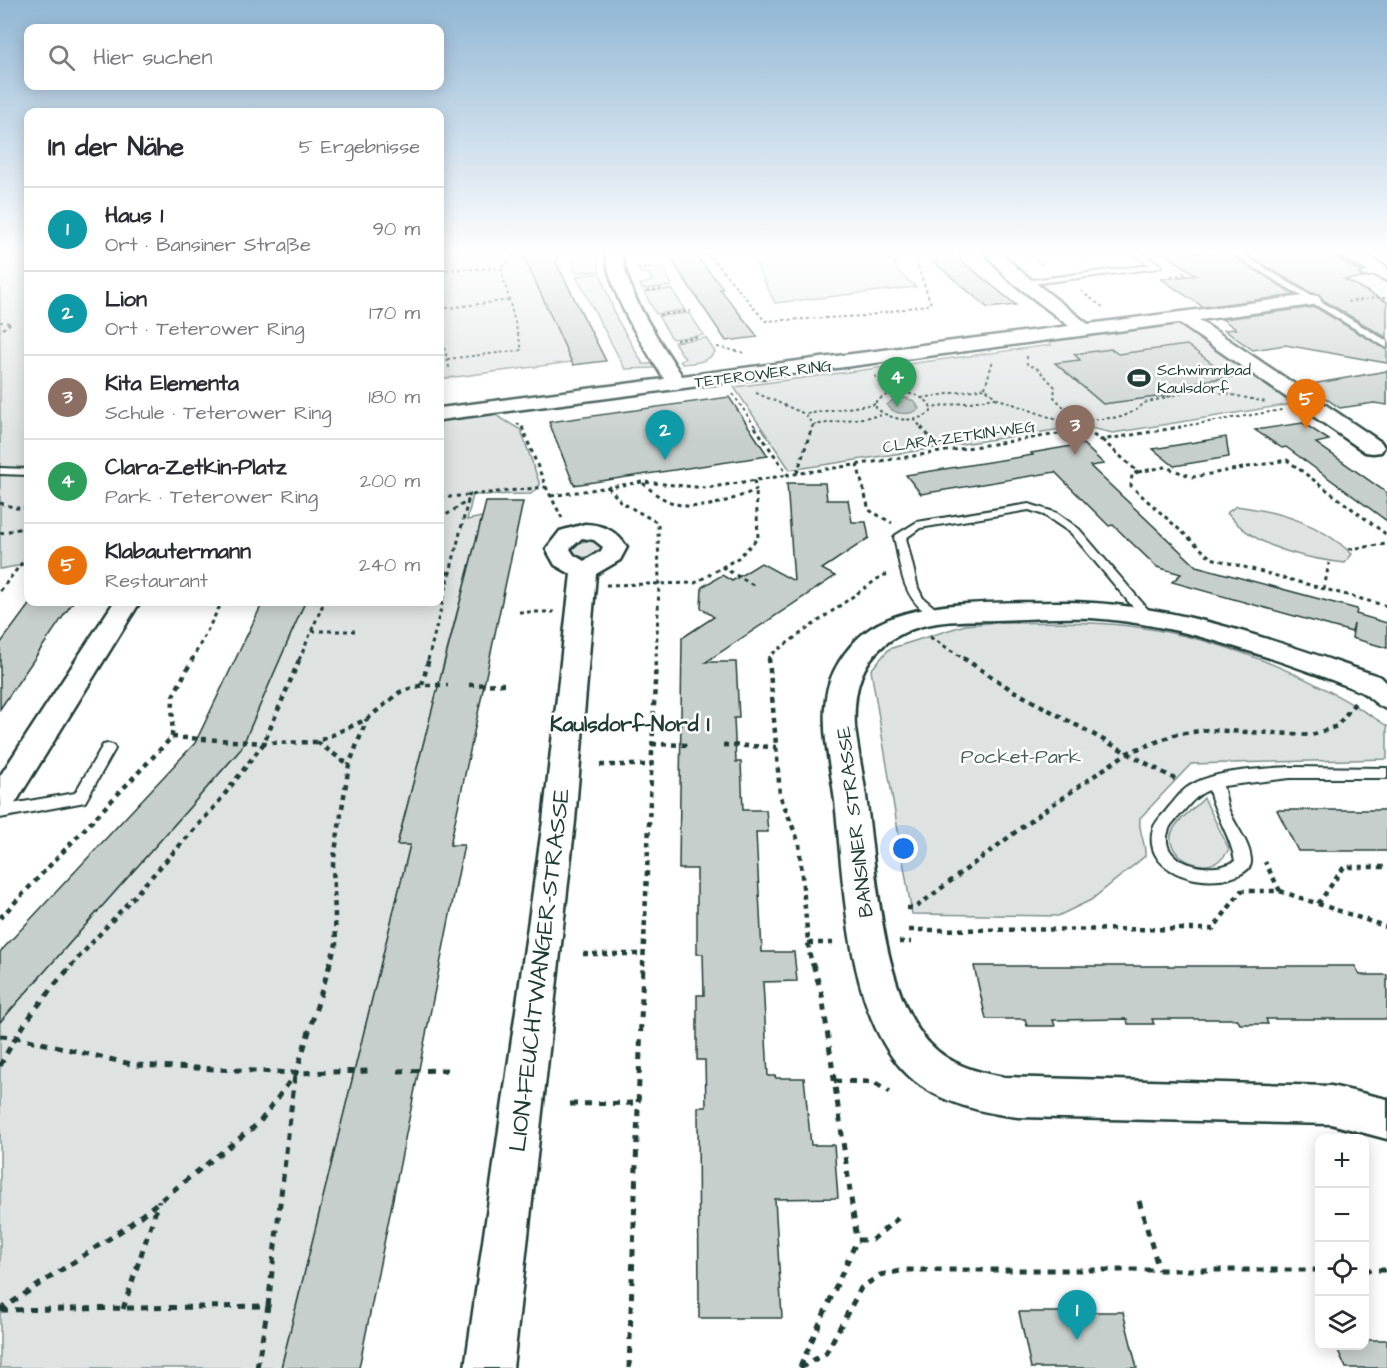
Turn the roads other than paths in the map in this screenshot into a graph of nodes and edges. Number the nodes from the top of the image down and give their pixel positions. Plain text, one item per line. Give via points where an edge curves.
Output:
1 (635, 316) edge
2 (1067, 316) edge
3 (1193, 316) edge
4 (1338, 316) edge
5 (1182, 317) junction
6 (1085, 330) junction
7 (1387, 345) edge
8 (676, 384) junction
9 (444, 414) edge
10 (1373, 439) edge
11 (0, 471) edge
12 (24, 472) edge
13 (581, 589) junction
14 (124, 606) edge
15 (1147, 616) junction
16 (924, 617) junction
17 (1382, 690) edge
18 (108, 749) dead end
19 (1387, 772) edge
20 (1215, 784) junction
21 (0, 802) edge
22 (0, 812) edge
23 (1387, 1119) edge
24 (489, 1368) edge

1 - 8 street
2 - 6 street
3 - 5 street, TETEROWER RING
4 - 7 lane
5 - 6 street, TETEROWER RING
5 - 10 street
6 - 8 street, TETEROWER RING
8 - 9 street, TETEROWER RING
11 - 12 lane
13 - 13 street via 615,547 611,538 601,533 570,534 561,540 558,549
13 - 24 street, LION-FEUCHTWANGER-STRASSE via 559,821
14 - 21 street
15 - 16 street, BANSINER STRASSE via 1061,610
15 - 16 lane via 1075,531 1047,511 1029,507 917,525 905,531 900,537
15 - 17 street, BANSINER STRASSE via 1272,650
16 - 23 street, BANSINER STRASSE via 891,628 868,645 852,665 840,701 869,943 890,1016 915,1057 950,1082 985,1095 1331,1105
18 - 22 lane via 80,798
19 - 20 lane via 1245,775
20 - 20 lane via 1195,789 1161,828 1161,845 1177,867 1194,874 1230,872 1243,864

